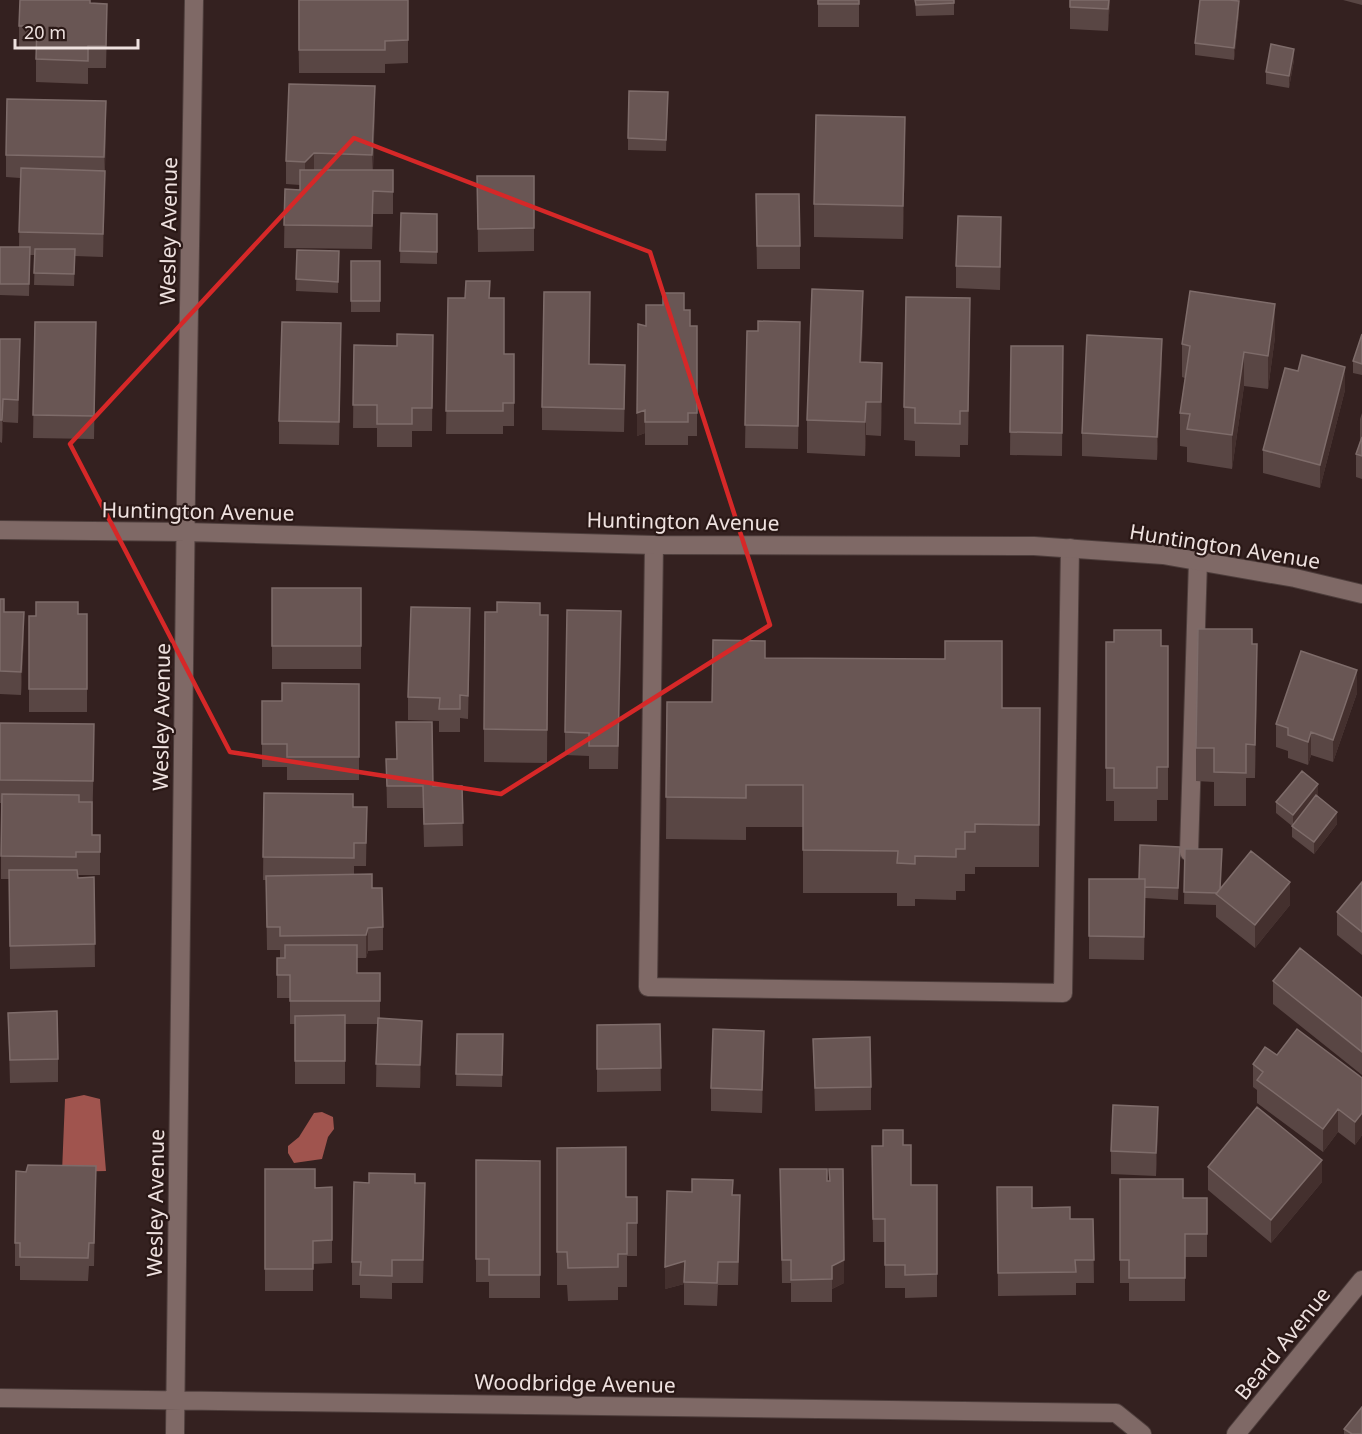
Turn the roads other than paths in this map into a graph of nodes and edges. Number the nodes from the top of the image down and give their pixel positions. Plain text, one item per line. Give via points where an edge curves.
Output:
1 (195, 0) edge
2 (0, 531) edge
3 (186, 532) junction
4 (654, 545) junction
5 (1070, 548) junction
6 (1198, 561) junction
7 (1362, 594) edge
8 (1189, 852) edge
9 (1362, 1280) edge
10 (0, 1398) edge
11 (176, 1400) junction
12 (175, 1434) edge
13 (1142, 1434) edge
14 (1236, 1434) edge

1 - 3 street, Wesley Avenue
2 - 3 street, Huntington Avenue
3 - 4 street, Huntington Avenue
3 - 11 street, Wesley Avenue
4 - 5 street, Huntington Avenue
4 - 5 street via 648,987 1063,993
5 - 6 street, Huntington Avenue
6 - 7 street, Huntington Avenue
6 - 8 street
9 - 14 street, Beard Avenue
10 - 11 street, Woodbridge Avenue
11 - 12 street, Wesley Avenue
11 - 13 street, Woodbridge Avenue via 1116,1413

